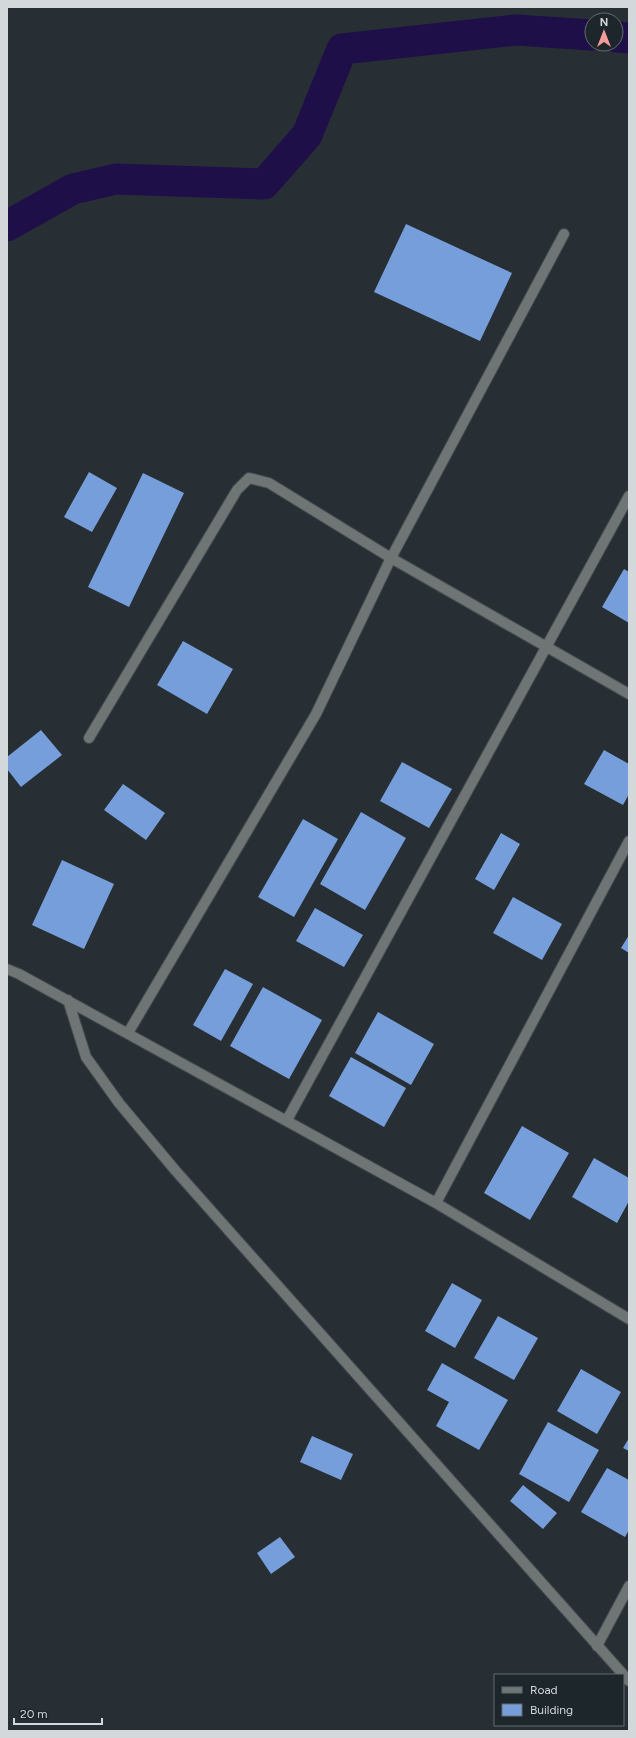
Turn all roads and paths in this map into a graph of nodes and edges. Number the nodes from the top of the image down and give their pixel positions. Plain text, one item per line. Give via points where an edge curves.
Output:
1 (564, 234) dead end
2 (629, 496) edge
3 (391, 558) junction
4 (547, 646) junction
5 (629, 694) edge
6 (89, 738) dead end
7 (629, 841) edge
8 (7, 969) edge
9 (68, 1000) junction
10 (128, 1033) junction
11 (287, 1120) junction
12 (436, 1203) junction
13 (629, 1319) edge
14 (629, 1586) edge
15 (597, 1646) junction
16 (623, 1674) edge

1 - 3 street
2 - 4 street
3 - 4 street
3 - 6 street via 269,483 249,478 236,490
3 - 10 street via 316,714
4 - 5 street
4 - 11 street
7 - 12 street
8 - 9 street
9 - 10 street
9 - 15 street via 86,1057 119,1102 175,1170
10 - 11 street
11 - 12 street
12 - 13 street
14 - 15 street
15 - 16 street

